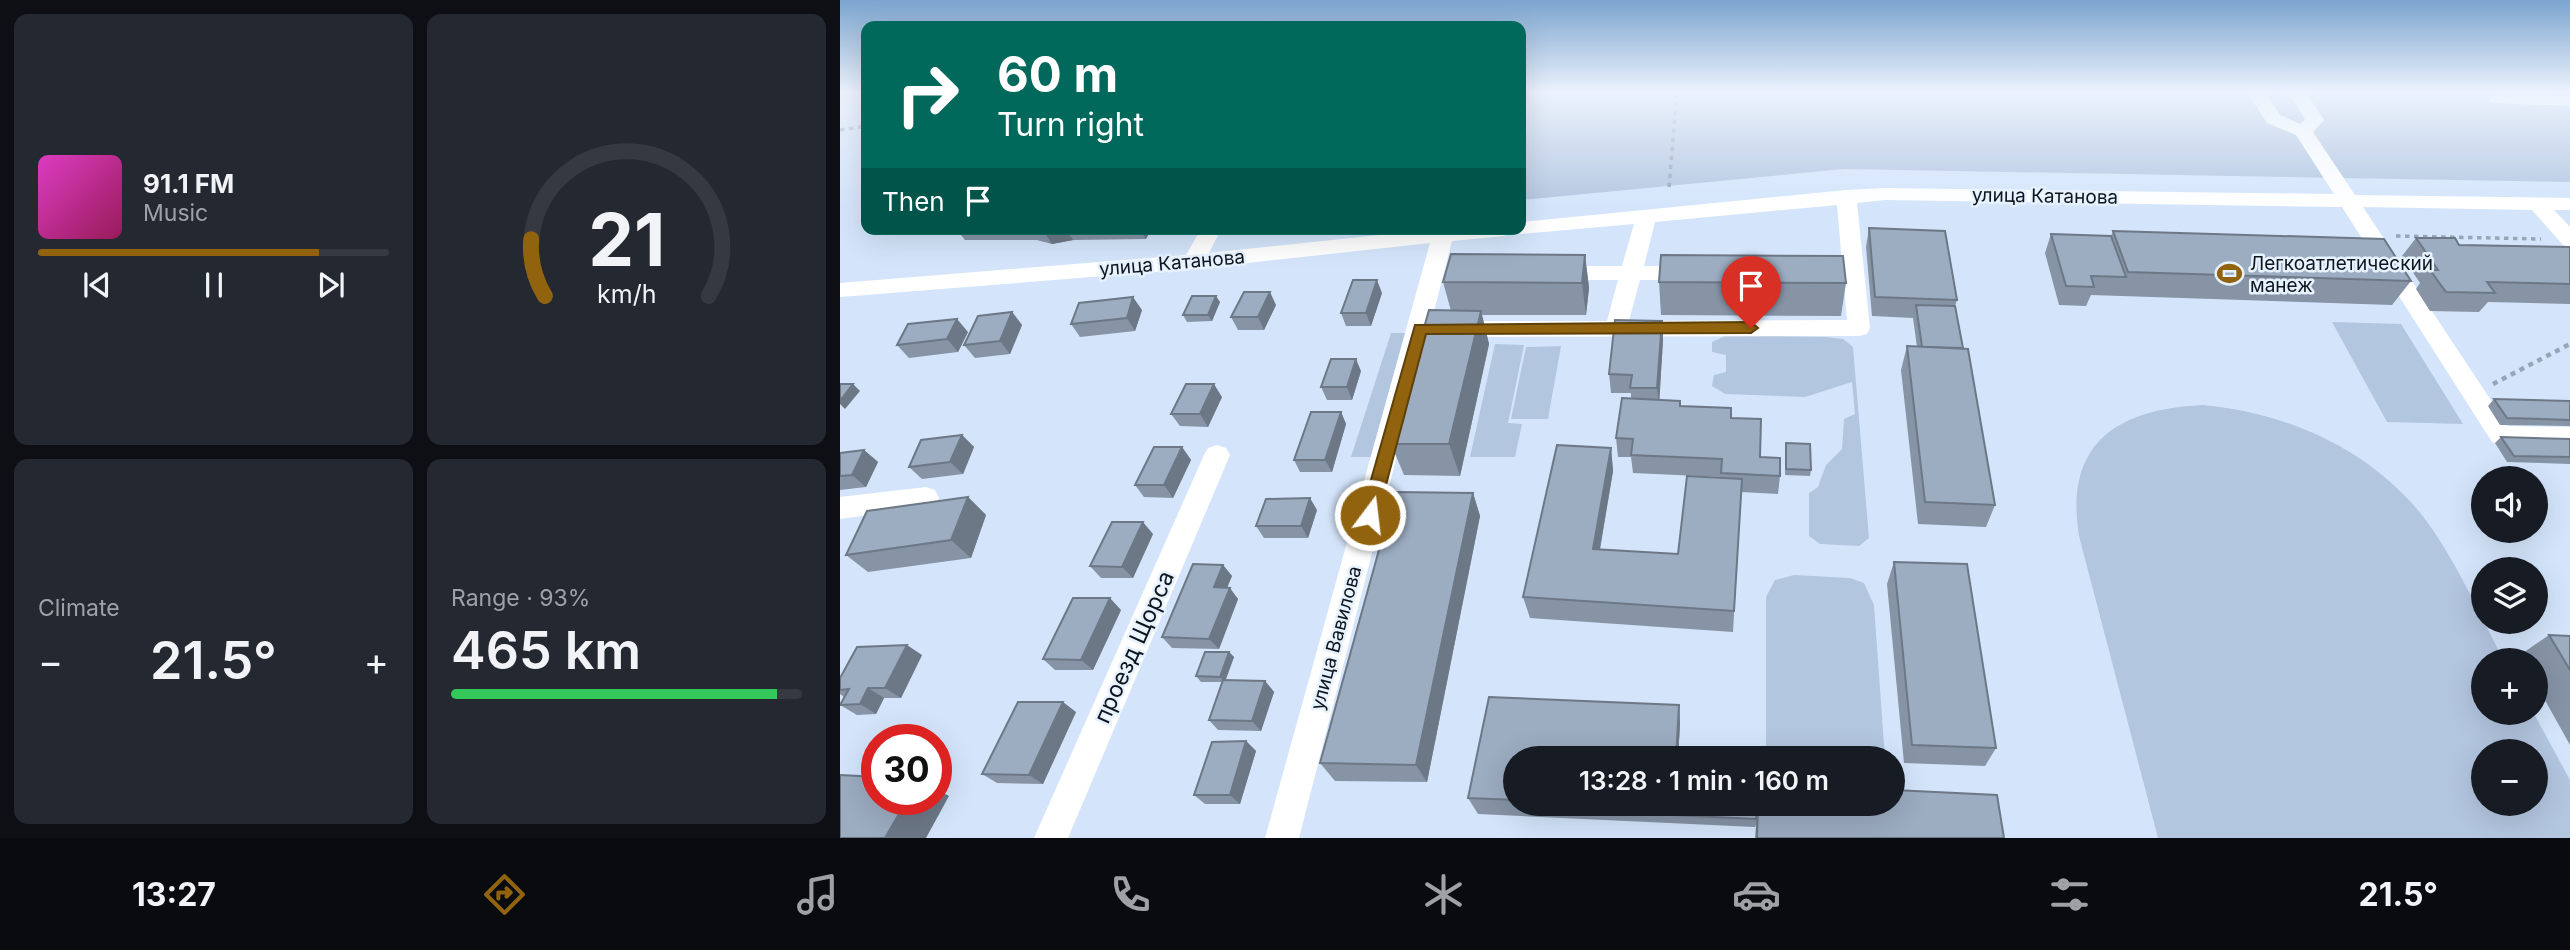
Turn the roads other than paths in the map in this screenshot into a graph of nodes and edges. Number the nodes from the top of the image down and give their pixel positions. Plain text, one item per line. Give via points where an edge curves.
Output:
1 (2303, 131) edge
2 (1846, 196) junction
3 (2350, 200) junction
4 (2538, 204) junction
5 (2570, 204) edge
6 (1647, 215) junction
7 (1526, 227) edge
8 (1208, 235) edge
9 (1443, 235) joint
10 (2570, 240) edge
11 (1193, 261) junction
12 (1826, 272) edge
13 (1854, 272) junction
14 (1539, 273) edge
15 (1631, 273) junction
16 (1714, 273) edge
17 (840, 290) edge
18 (1616, 327) junction
19 (1420, 329) junction
20 (2570, 437) edge
21 (1217, 455) dead end
22 (926, 498) dead end
23 (840, 508) edge
24 (1051, 838) edge
25 (1282, 838) edge

1 - 3 street
2 - 3 street, улица Катанова
2 - 6 street, улица Катанова
2 - 13 street
3 - 4 street, улица Катанова
3 - 20 street via 2501,435
4 - 5 street, улица Катанова
4 - 10 street
6 - 7 street, улица Катанова
6 - 15 street
8 - 11 street
9 - 11 street, улица Катанова
9 - 19 street, улица Вавилова via 1447,273
11 - 17 street, улица Катанова
12 - 13 street
13 - 18 street via 1859,328
14 - 15 street
15 - 16 street
15 - 18 street
18 - 19 street
19 - 25 street, улица Вавилова
21 - 24 street, проезд Щорса
22 - 23 street

